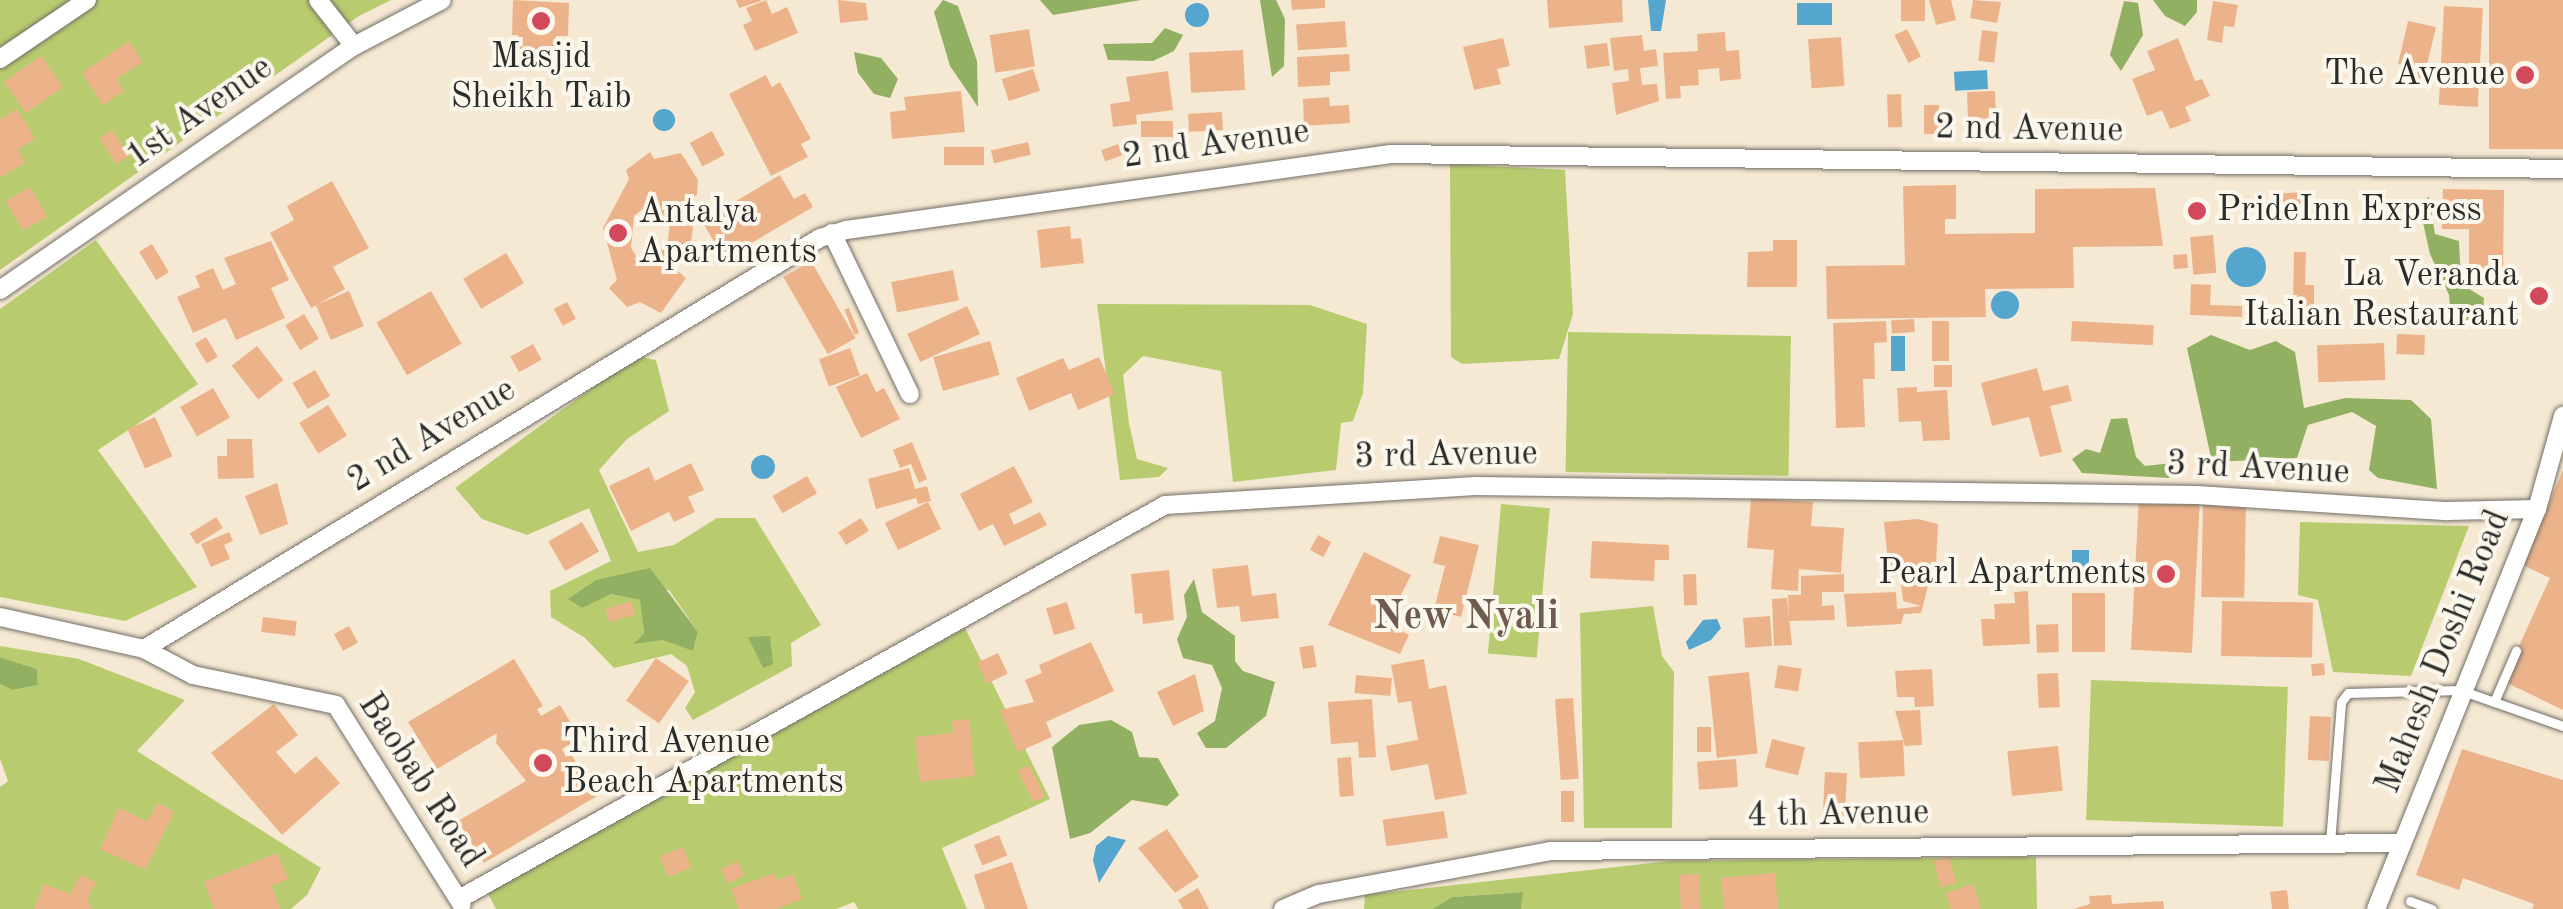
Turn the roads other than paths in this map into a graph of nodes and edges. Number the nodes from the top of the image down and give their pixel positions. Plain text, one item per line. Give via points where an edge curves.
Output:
1 (87, 0) edge
2 (318, 0) edge
3 (442, 0) edge
4 (354, 46) junction
5 (0, 59) edge
6 (2563, 169) edge
7 (832, 233) junction
8 (0, 290) edge
9 (910, 394) dead end
10 (2563, 416) edge
11 (2537, 508) junction
12 (0, 617) edge
13 (144, 649) junction
14 (2516, 651) dead end
15 (2460, 690) junction
16 (2494, 702) junction
17 (2563, 726) edge
18 (2330, 843) junction
19 (2402, 843) junction
20 (2410, 901) dead end
21 (462, 904) edge
22 (1284, 909) edge
23 (2376, 909) edge
24 (2432, 909) edge

1 - 5 street
2 - 4 street
3 - 4 street, 1st Avenue
4 - 8 street, 1st Avenue
6 - 7 street, 2 nd Avenue via 1391,154
7 - 9 street
7 - 13 street, 2 nd Avenue
10 - 11 street, Mahesh Doshi Road
11 - 15 street, Mahesh Doshi Road
11 - 21 street, 3 rd Avenue via 2448,512 2197,495 1494,486 1164,505
12 - 13 street
13 - 21 street, Baobab Road via 193,674 336,705
14 - 16 lane
15 - 16 lane
15 - 18 lane via 2348,693 2340,702
15 - 19 street, Mahesh Doshi Road
16 - 17 lane
18 - 19 street, 4 th Avenue
18 - 22 street, 4 th Avenue via 1550,852 1319,894
19 - 23 street, Mahesh Doshi Road
20 - 24 lane

